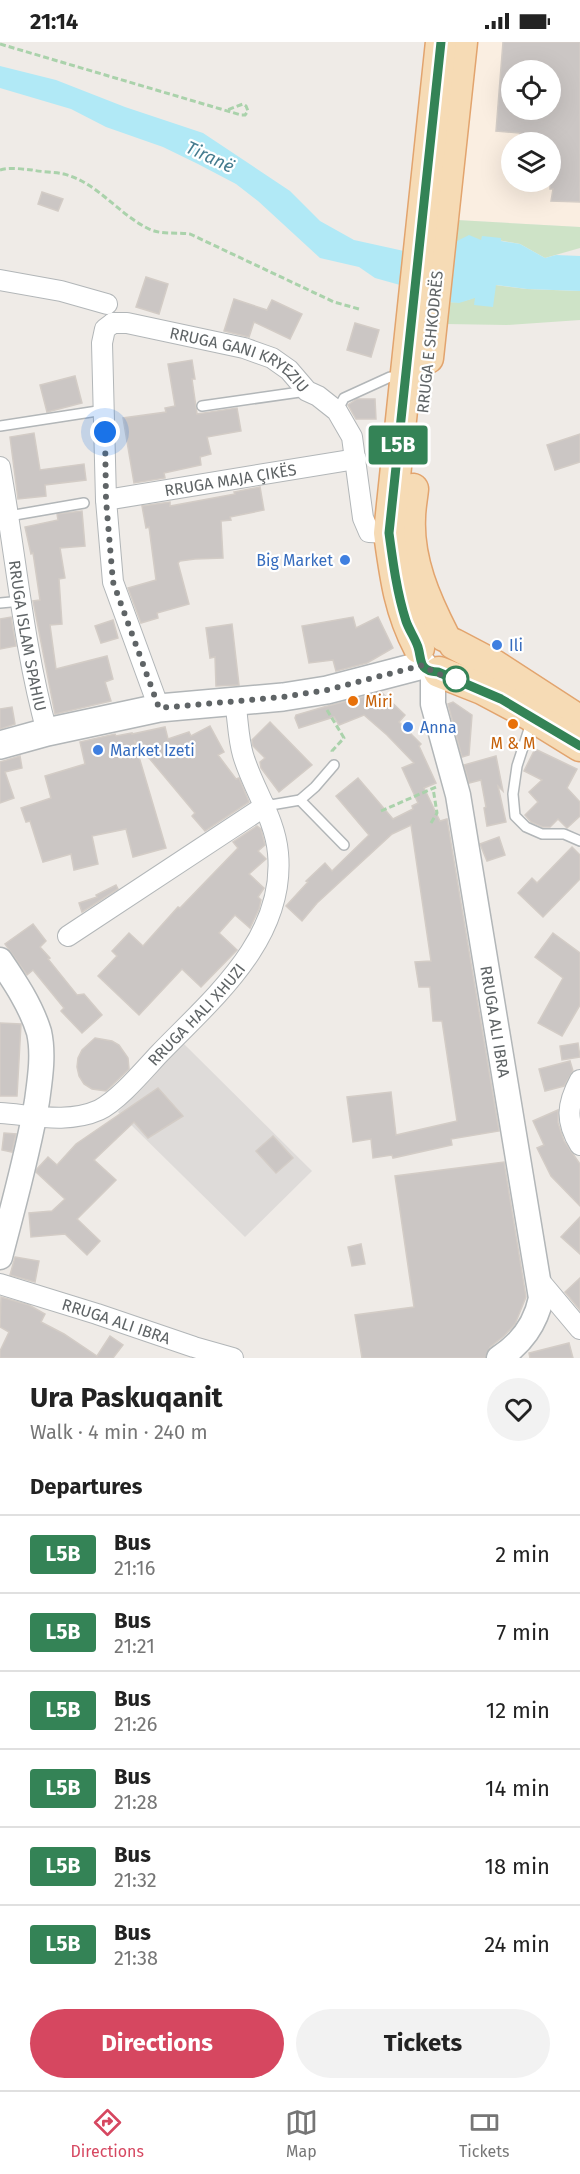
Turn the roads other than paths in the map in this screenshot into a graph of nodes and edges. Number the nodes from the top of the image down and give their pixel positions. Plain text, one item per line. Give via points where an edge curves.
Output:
1 (441, 42) edge
2 (462, 42) edge
3 (444, 106) junction
4 (0, 280) edge
5 (108, 306) junction
6 (390, 377) dead end
7 (307, 391) junction
8 (202, 406) dead end
9 (104, 410) junction
10 (336, 411) junction
11 (0, 426) edge
12 (356, 459) junction
13 (0, 467) edge
14 (403, 493) junction
15 (106, 500) junction
16 (84, 503) dead end
17 (9, 516) junction
18 (376, 536) junction
19 (22, 601) junction
20 (0, 603) edge
21 (435, 656) junction
22 (235, 701) junction
23 (159, 708) junction
24 (533, 717) junction
25 (579, 725) edge
26 (47, 732) junction
27 (0, 745) edge
28 (334, 765) dead end
29 (300, 801) junction
30 (265, 806) junction
31 (580, 841) edge
32 (344, 845) dead end
33 (68, 936) dead end
34 (0, 960) edge
35 (580, 1080) edge
36 (0, 1113) edge
37 (34, 1117) junction
38 (580, 1145) edge
39 (0, 1257) edge
40 (538, 1279) junction
41 (0, 1284) edge
42 (580, 1329) edge
43 (189, 1353) edge
44 (233, 1358) edge
45 (499, 1358) edge

1 - 3 main road, RRUGA E SHKODRËS
2 - 3 main road, RRUGA E SHKODRËS
3 - 14 main road, RRUGA E SHKODRËS
4 - 5 street, RRUGA GANI KRYEZIU via 62,291
5 - 7 street, RRUGA GANI KRYEZIU via 127,323 259,352 289,370
5 - 9 street via 102,343
6 - 10 lane via 344,398
7 - 8 lane
7 - 10 street, RRUGA GANI KRYEZIU
9 - 11 lane
9 - 15 street
10 - 12 street, RRUGA GANI KRYEZIU via 352,437
12 - 15 street, RRUGA MAJA ÇIKËS
12 - 18 street, RRUGA GANI KRYEZIU via 363,518
13 - 17 street, RRUGA ISLAM SPAHIU
14 - 18 main road, RRUGA E SHKODRËS
14 - 21 main road, RRUGA E SHKODRËS via 416,569 431,610
15 - 23 street via 113,582
16 - 17 lane
17 - 19 street, RRUGA ISLAM SPAHIU
18 - 21 main road, RRUGA E SHKODRËS via 406,624
19 - 20 lane
19 - 26 street, RRUGA ISLAM SPAHIU via 31,670
21 - 22 main road via 327,690
21 - 24 main road via 482,689
21 - 25 main road via 494,665
21 - 40 street, RRUGA ALI IBRA via 433,704 443,783 458,795
22 - 23 main road
22 - 30 street, RRUGA HALI XHUZI via 242,753
23 - 26 main road
24 - 25 main road
24 - 31 lane via 517,766 515,816 526,827 542,834 564,834
26 - 27 main road
28 - 29 lane
29 - 30 lane
29 - 32 lane
30 - 33 street
30 - 37 street, RRUGA HALI XHUZI via 274,830 278,880 262,933 231,979 100,1109 77,1116
34 - 37 street via 31,1010 39,1034 42,1058
35 - 38 street via 568,1110
36 - 37 street, RRUGA HALI XHUZI
37 - 39 street
40 - 42 street
40 - 45 street, RRUGA ALI IBRA via 538,1312 522,1339
41 - 43 street, RRUGA ALI IBRA via 97,1314
43 - 44 street, RRUGA ALI IBRA

